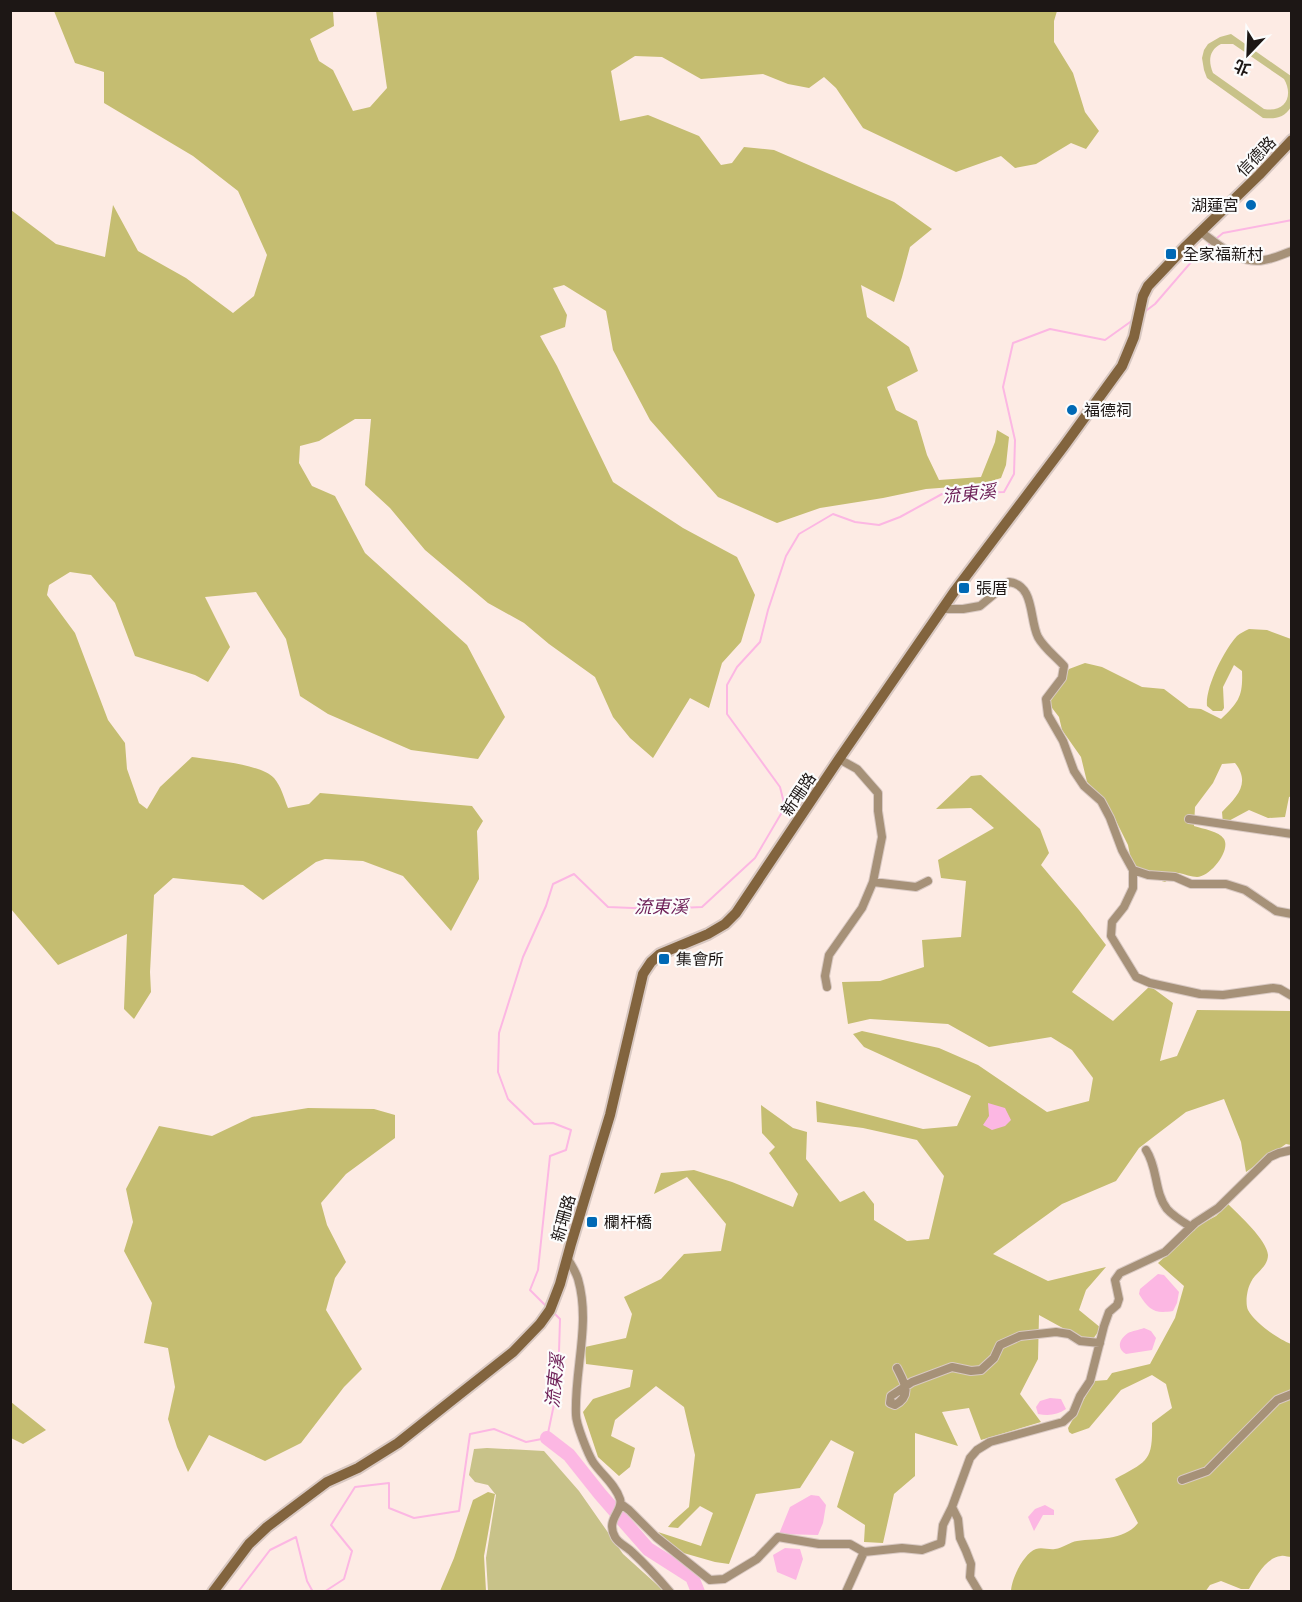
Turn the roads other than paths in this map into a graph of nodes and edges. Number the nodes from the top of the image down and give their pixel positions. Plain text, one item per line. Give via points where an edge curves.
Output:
1 (1292, 140) edge
2 (1204, 234) junction
3 (1292, 251) edge
4 (1143, 296) joint
5 (943, 609) junction
6 (839, 759) junction
7 (1189, 819) dead end
8 (1292, 834) edge
9 (1133, 870) junction
10 (928, 881) dead end
11 (873, 882) junction
12 (1292, 914) edge
13 (827, 987) dead end
14 (1292, 996) edge
15 (1146, 1150) dead end
16 (1292, 1150) edge
17 (1191, 1227) junction
18 (568, 1259) junction
19 (1100, 1343) junction
20 (897, 1368) dead end
21 (1292, 1394) edge
22 (1182, 1480) dead end
23 (621, 1505) junction
24 (952, 1507) junction
25 (864, 1552) junction
26 (213, 1592) edge
27 (670, 1592) edge
28 (846, 1592) edge
29 (979, 1592) edge

1 - 2 street, 信德路
2 - 3 street via 1247,261
2 - 4 street, 信德路 via 1148,286
4 - 5 street, 新珊路 via 1134,337 1122,366
5 - 6 street, 新珊路
5 - 9 street via 980,606 1009,582 1025,590 1035,631 1064,666 1062,678 1046,699 1048,714 1074,771 1101,801
6 - 11 street via 857,769 878,793 882,837
6 - 18 street, 新珊路 via 736,913 708,934 660,954 643,974 610,1115
7 - 8 street
9 - 12 street via 1191,884 1226,884 1245,890 1276,911
9 - 14 street via 1133,888 1112,922 1111,936 1136,977 1200,994 1273,988
10 - 11 street via 916,887
11 - 13 street via 862,908 829,955
15 - 17 street via 1168,1211
16 - 17 street via 1270,1157 1218,1208
17 - 19 street via 1165,1252 1120,1273 1115,1280 1119,1299 1109,1312
18 - 23 street via 578,1277 583,1304 576,1419 593,1462 613,1484
18 - 26 street, 新珊路 via 550,1310 513,1352 398,1443 327,1482 267,1527
19 - 20 street via 1056,1332 1020,1336 1000,1345 994,1358 981,1370 952,1368 906,1386
19 - 24 street via 1090,1381 1073,1413 1063,1422 990,1442 976,1450
21 - 22 street via 1277,1400 1207,1471
23 - 25 street via 710,1580 724,1579 757,1559 778,1537 850,1544
23 - 27 street via 612,1524 614,1535
24 - 25 street via 943,1525 941,1543 922,1550
24 - 29 street via 971,1564 970,1577
25 - 28 street

